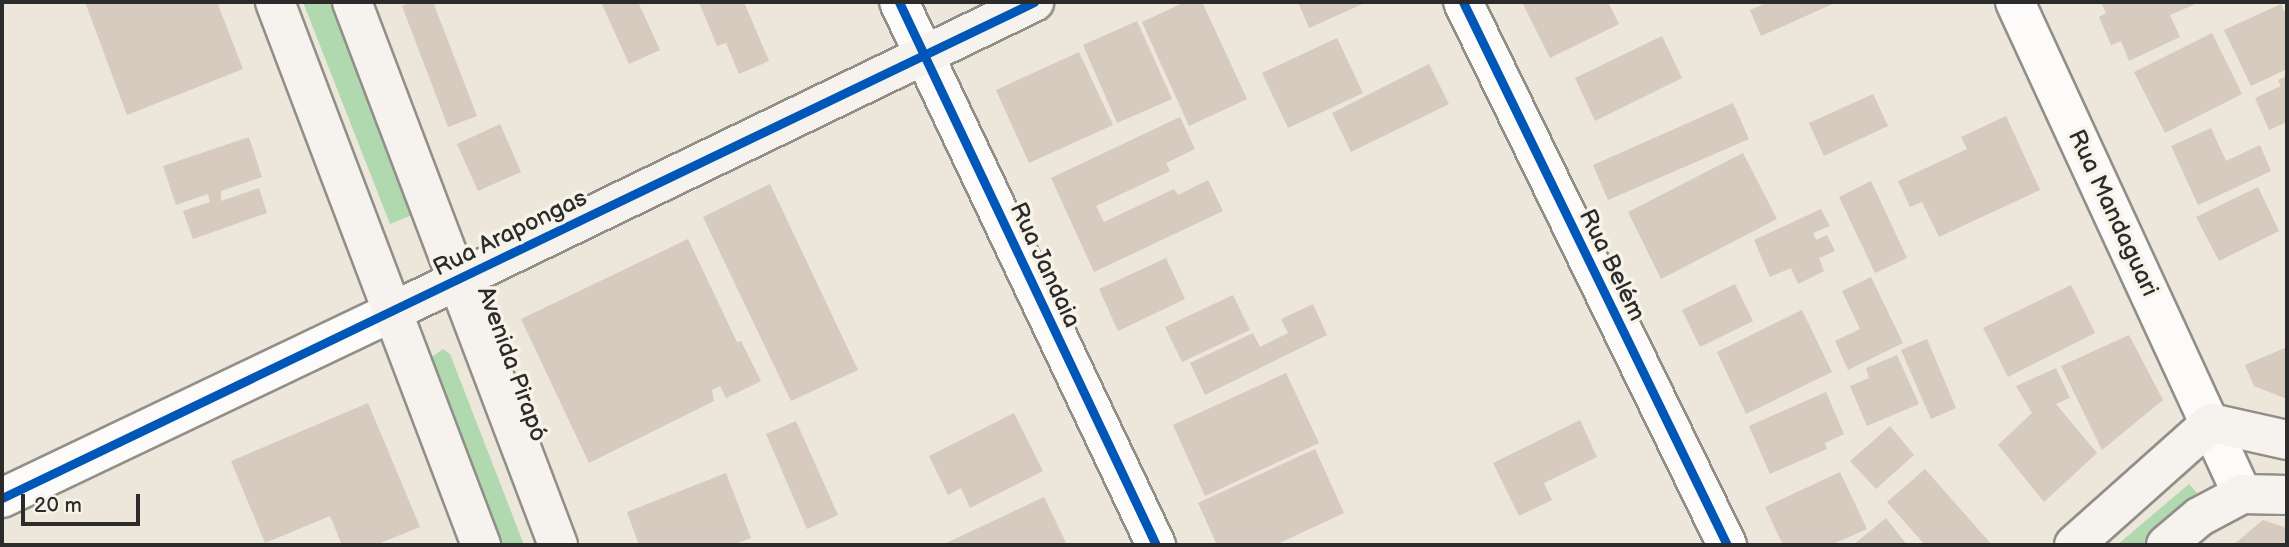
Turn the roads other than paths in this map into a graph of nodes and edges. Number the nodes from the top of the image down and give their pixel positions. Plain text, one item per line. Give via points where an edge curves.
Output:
1 (275, 2) edge
2 (352, 2) edge
3 (900, 2) edge
4 (1034, 2) edge
5 (1463, 2) edge
6 (2015, 2) edge
7 (925, 55) junction
8 (460, 279) junction
9 (394, 311) junction
10 (2211, 424) junction
11 (2287, 440) edge
12 (2242, 494) junction
13 (2287, 494) edge
14 (2, 498) edge
15 (481, 545) edge
16 (558, 545) edge
17 (1156, 545) edge
18 (1727, 545) edge
19 (2074, 545) edge
20 (2166, 545) edge

1 - 9 street
2 - 8 street, Avenida Pirapó
3 - 7 street, Rua Jandaia
4 - 7 street, Rua Arapongas
5 - 18 street, Rua Belém
6 - 10 street, Rua Mandaguari
7 - 8 street, Rua Arapongas
7 - 17 street, Rua Jandaia
8 - 9 street, Rua Arapongas
8 - 16 street, Avenida Pirapó
9 - 14 street, Rua Arapongas
9 - 15 street
10 - 11 street
10 - 12 street, Rua Mandaguari
10 - 19 street
12 - 13 street
12 - 20 street via 2199,517

